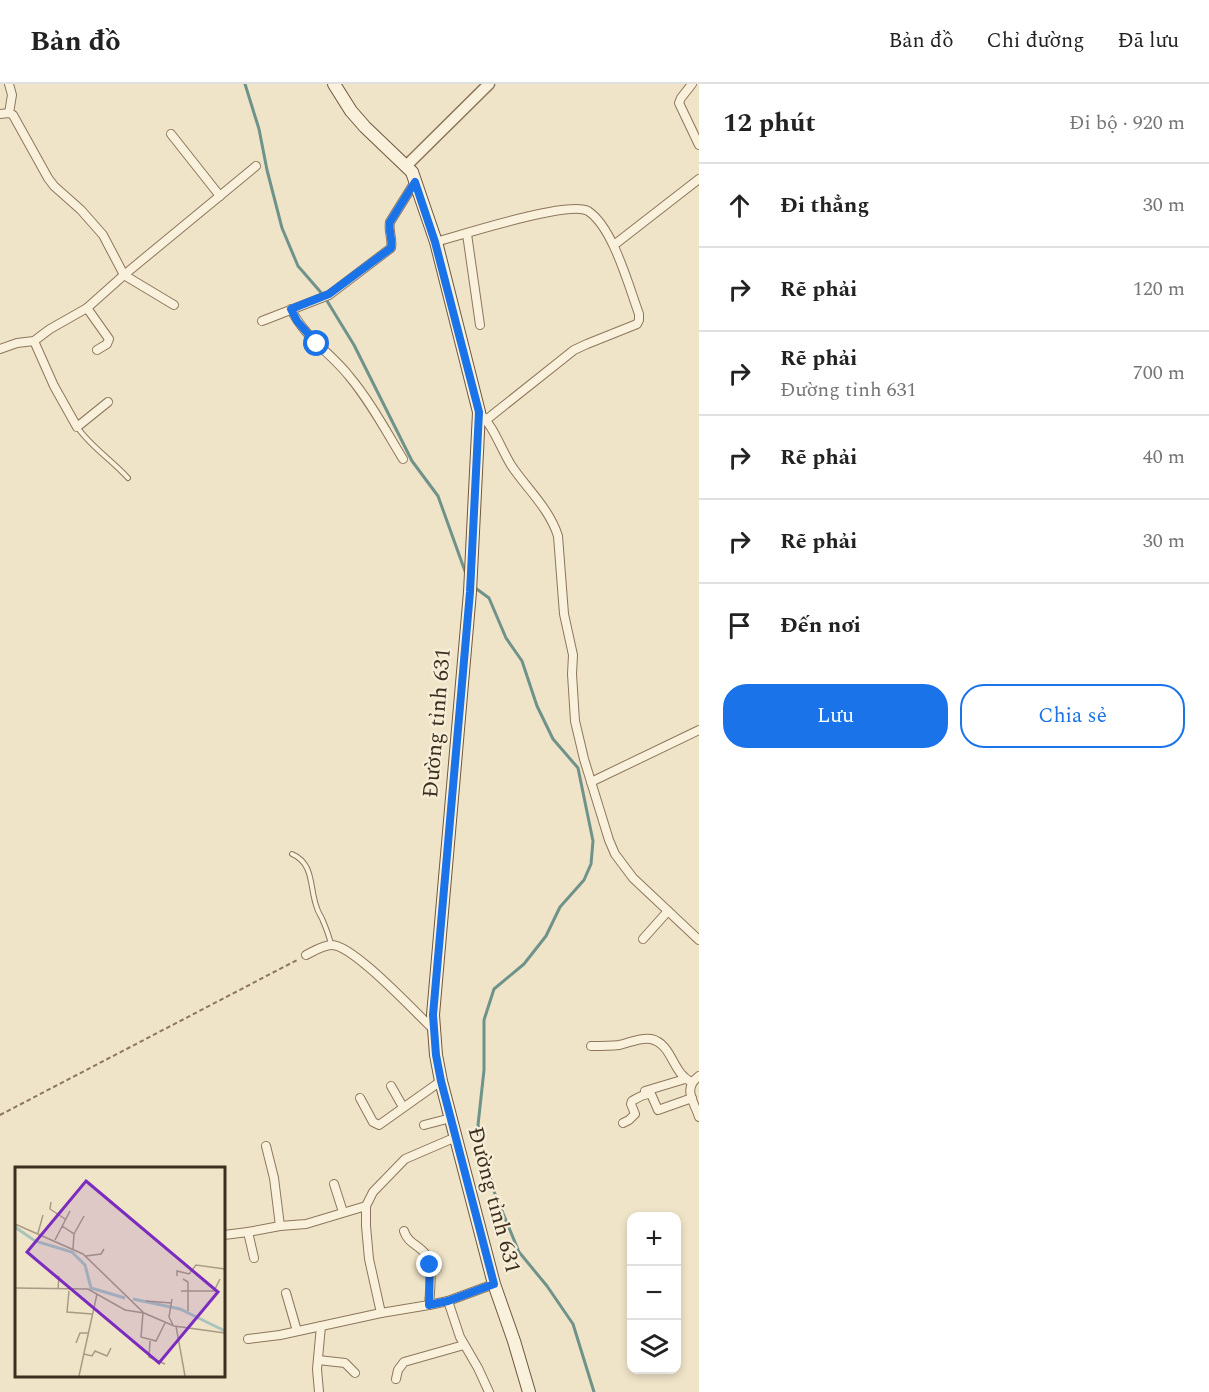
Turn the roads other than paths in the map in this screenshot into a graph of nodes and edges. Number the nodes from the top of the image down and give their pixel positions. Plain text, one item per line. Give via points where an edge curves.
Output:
1 (9, 84) edge
2 (334, 84) edge
3 (489, 84) edge
4 (692, 84) edge
5 (4, 114) edge
6 (171, 134) dead end
7 (699, 145) edge
8 (256, 166) dead end
9 (406, 166) junction
10 (699, 179) edge
11 (415, 182) junction
12 (220, 196) junction
13 (467, 234) junction
14 (435, 242) junction
15 (614, 245) junction
16 (124, 274) junction
17 (174, 306) dead end
18 (87, 308) junction
19 (291, 309) junction
20 (262, 321) dead end
21 (480, 325) dead end
22 (34, 341) junction
23 (0, 349) edge
24 (97, 350) dead end
25 (108, 402) dead end
26 (486, 415) junction
27 (78, 427) junction
28 (403, 459) dead end
29 (128, 478) dead end
30 (699, 730) edge
31 (591, 782) junction
32 (292, 854) dead end
33 (663, 916) junction
34 (643, 939) dead end
35 (699, 940) edge
36 (332, 945) junction
37 (306, 955) road end
38 (434, 1030) junction
39 (591, 1046) dead end
40 (692, 1079) edge
41 (441, 1081) junction
42 (391, 1086) dead end
43 (641, 1092) dead end
44 (360, 1098) dead end
45 (692, 1098) junction
46 (403, 1107) junction
47 (450, 1118) junction
48 (699, 1118) edge
49 (623, 1123) dead end
50 (424, 1125) dead end
51 (456, 1137) junction
52 (266, 1146) dead end
53 (334, 1184) dead end
54 (366, 1206) junction
55 (343, 1212) junction
56 (280, 1226) junction
57 (404, 1231) dead end
58 (248, 1233) junction
59 (225, 1235) edge
60 (254, 1258) dead end
61 (494, 1284) junction
62 (286, 1293) dead end
63 (448, 1301) junction
64 (429, 1305) junction
65 (381, 1313) junction
66 (321, 1326) junction
67 (297, 1331) junction
68 (248, 1339) dead end
69 (464, 1345) junction
70 (318, 1360) junction
71 (355, 1373) dead end
72 (396, 1379) dead end
73 (319, 1392) edge
74 (489, 1392) edge
75 (529, 1392) edge

1 - 5 street via 12,95
2 - 9 main road, Đường tỉnh 631 via 365,127
3 - 9 street
4 - 7 street via 679,104
5 - 16 street via 16,120 54,186 103,235
6 - 12 street
8 - 12 street
9 - 11 main road, Đường tỉnh 631
10 - 15 street
11 - 14 main road, Đường tỉnh 631
11 - 19 street via 390,222 391,248 329,294
12 - 16 street
13 - 14 street
13 - 15 street via 526,217 583,209 594,216
13 - 21 street
14 - 26 main road, Đường tỉnh 631
15 - 26 street via 639,314 638,323 574,350 501,408
16 - 17 street
16 - 18 street
18 - 22 street
18 - 24 street via 109,339
19 - 20 street
19 - 28 street via 317,344 348,374
22 - 23 street
22 - 27 street
25 - 27 street
26 - 31 street via 509,461 549,515 558,536 564,614 573,655 575,721
26 - 38 main road, Đường tỉnh 631 via 471,549
27 - 29 lane
30 - 31 street
31 - 33 street via 615,854
32 - 36 lane via 300,857 309,873 317,908
33 - 34 street
33 - 35 street
36 - 37 street
36 - 38 street via 356,956
38 - 41 main road, Đường tỉnh 631
39 - 40 street via 655,1040 666,1049 681,1074
40 - 43 street
40 - 45 street
41 - 46 street
41 - 47 main road, Đường tỉnh 631
42 - 46 street
44 - 46 street via 377,1125
45 - 48 street
45 - 49 street via 658,1110 651,1094 642,1096 632,1101 635,1114
47 - 50 street
47 - 51 main road, Đường tỉnh 631
51 - 54 street via 405,1159
51 - 61 main road, Đường tỉnh 631
52 - 56 street
53 - 55 street
54 - 55 street
54 - 65 street via 369,1259
55 - 56 street via 314,1222
56 - 58 street
57 - 64 street via 409,1242 428,1257
58 - 59 street
58 - 60 street
61 - 63 street
61 - 75 main road, Đường tỉnh 631
62 - 67 street
63 - 64 street
63 - 69 street
64 - 65 street
65 - 66 street
66 - 67 street
66 - 70 street
67 - 68 street
69 - 72 street via 407,1360 399,1366
69 - 74 street
70 - 71 street via 345,1363
70 - 73 street

